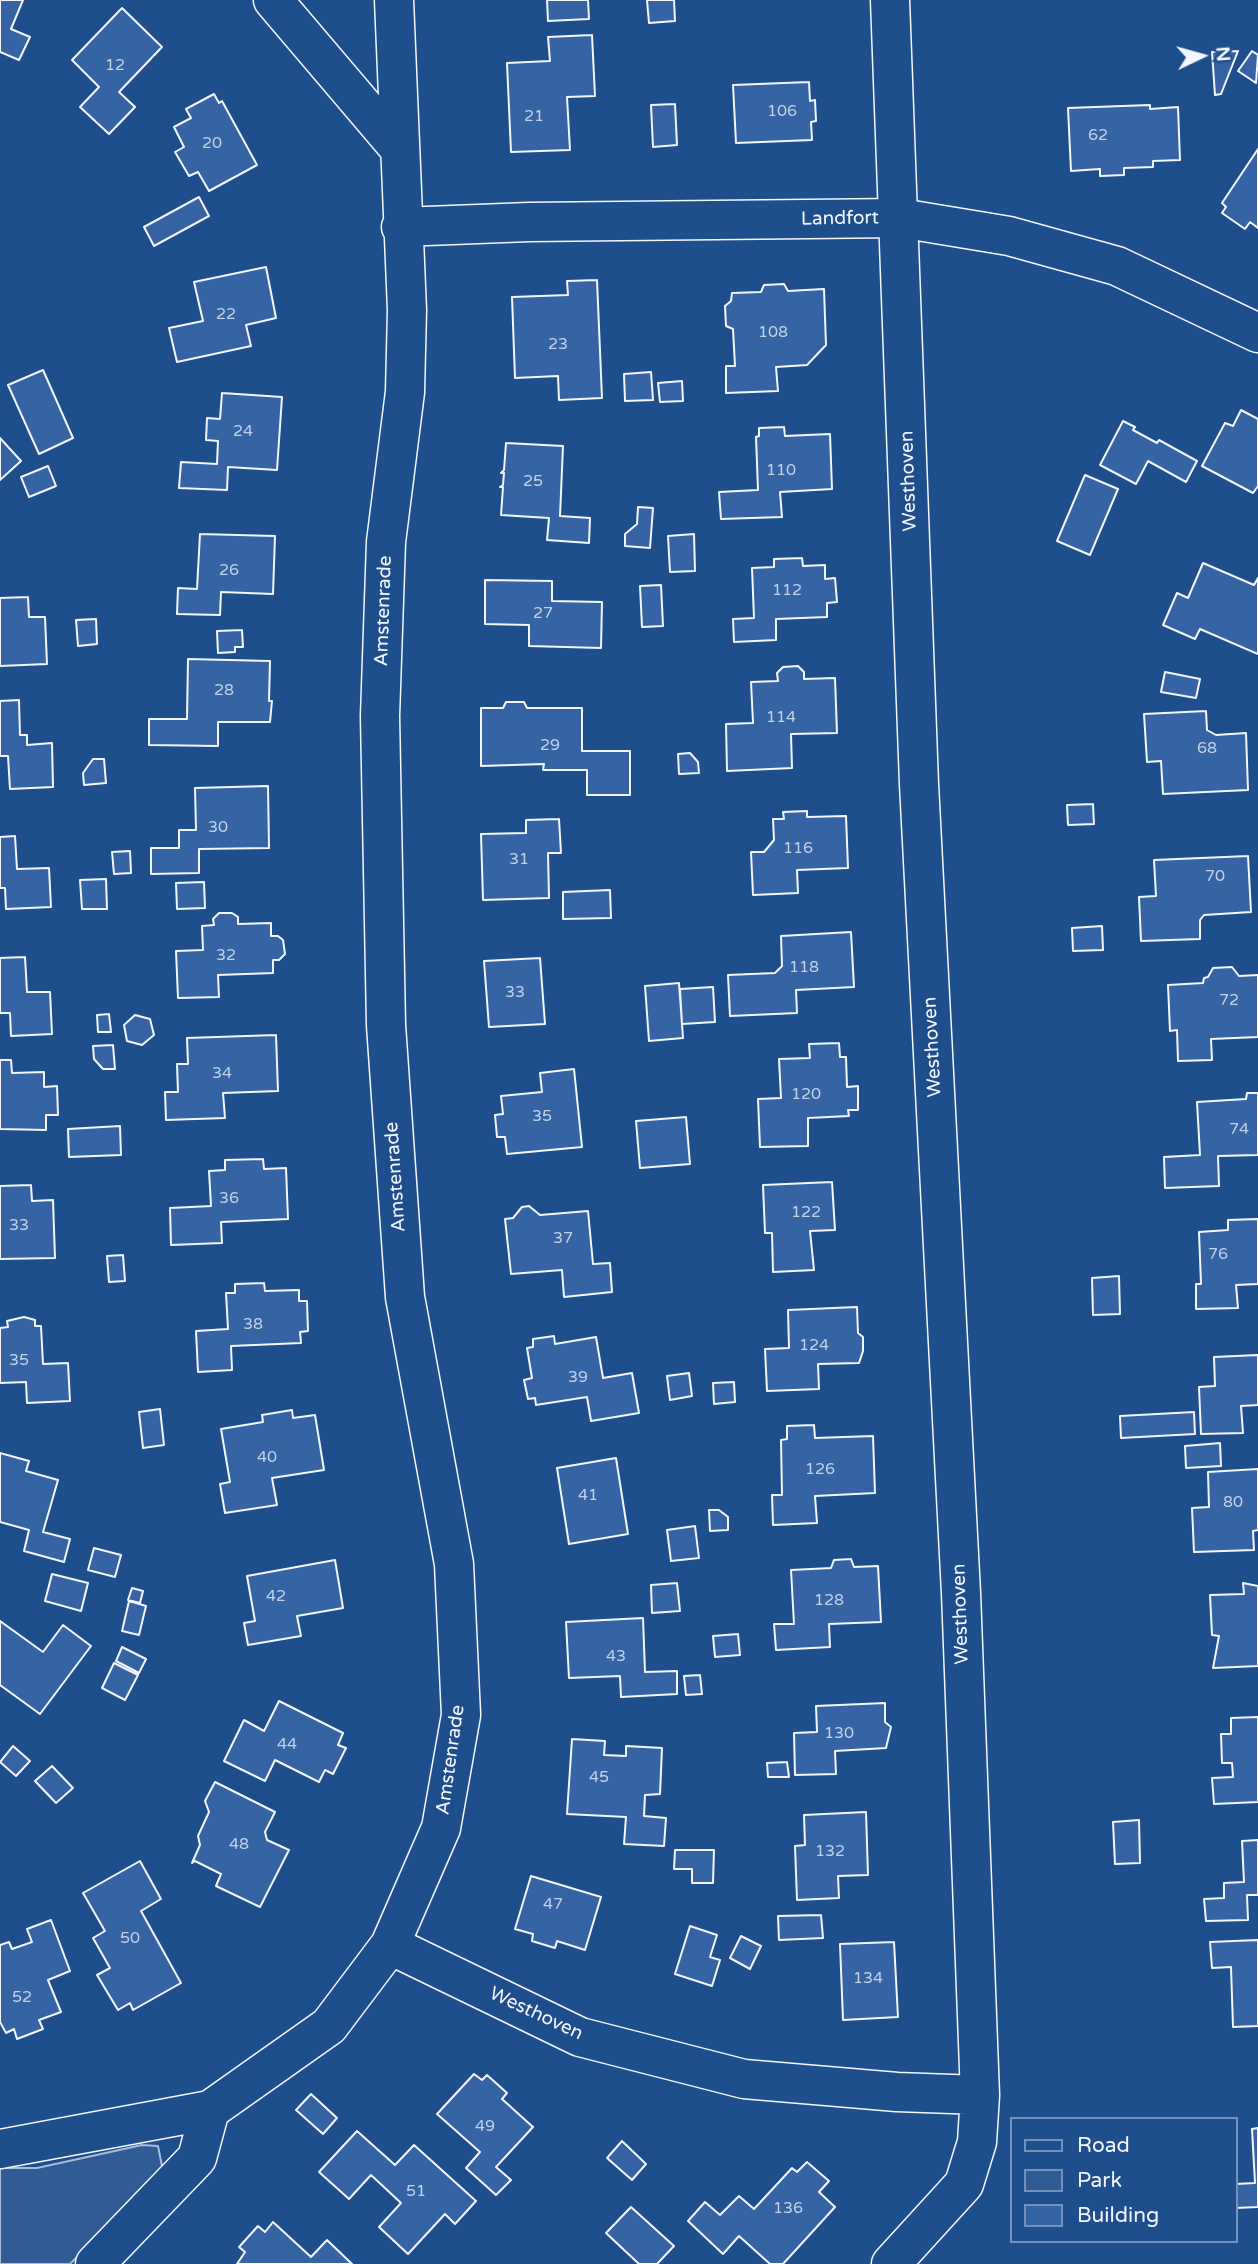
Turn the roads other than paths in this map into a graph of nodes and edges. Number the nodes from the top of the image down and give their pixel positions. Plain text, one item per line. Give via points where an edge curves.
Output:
1 (272, 0) edge
2 (394, 0) edge
3 (890, 0) edge
4 (398, 147) junction
5 (900, 218) junction
6 (401, 228) junction
7 (1258, 333) edge
8 (390, 1945) junction
9 (980, 2095) junction
10 (210, 2110) junction
11 (0, 2149) edge
12 (95, 2264) edge
13 (891, 2264) edge

1 - 4 street
2 - 4 street, Amstenrade
3 - 5 street, Westhoven
4 - 6 street, Amstenrade
5 - 6 street, Landfort
5 - 7 street, Landfort via 1009,236 1117,266
5 - 9 street, Westhoven via 919,784 961,1593
6 - 8 street, Amstenrade via 407,310 405,392 386,542 380,716 386,1025 405,1297 454,1564 461,1715 442,1828
8 - 9 street, Westhoven via 580,2036 732,2076
8 - 10 street, Amstenrade via 329,2026
9 - 13 street, Westhoven via 978,2141 964,2184
10 - 11 street, Amstenrade
10 - 12 street via 197,2158

